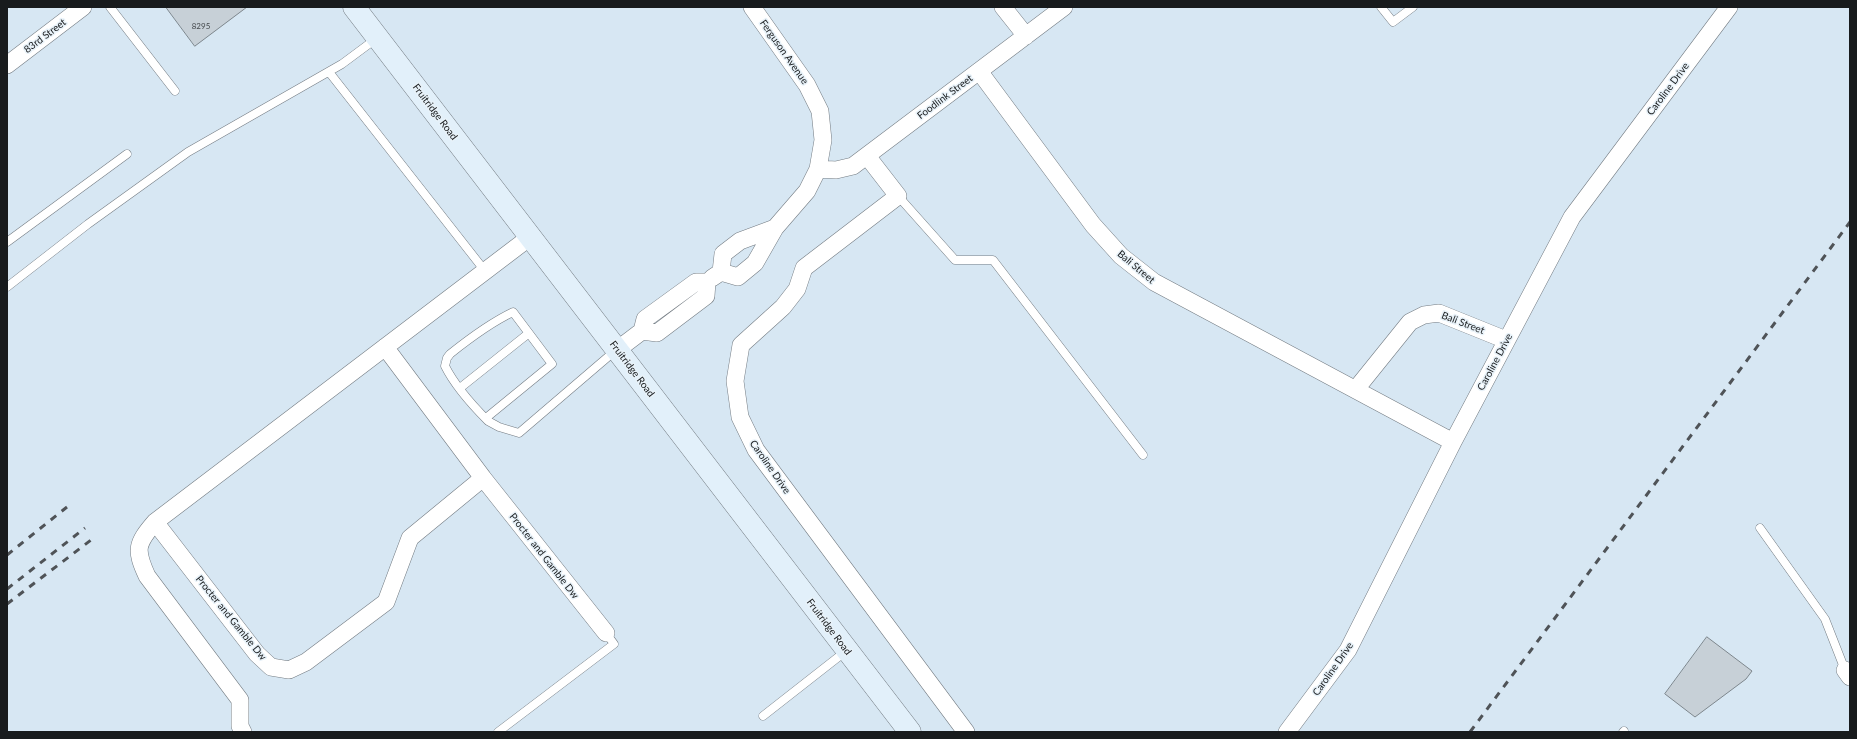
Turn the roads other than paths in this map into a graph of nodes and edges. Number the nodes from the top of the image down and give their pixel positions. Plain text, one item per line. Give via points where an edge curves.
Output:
1 (83, 7) edge
2 (110, 7) edge
3 (354, 7) edge
4 (752, 7) edge
5 (1003, 7) edge
6 (1064, 7) edge
7 (1381, 7) edge
8 (1413, 7) edge
9 (1729, 7) edge
10 (1026, 36) junction
11 (377, 37) junction
12 (7, 65) edge
13 (979, 71) junction
14 (329, 72) junction
15 (175, 91) dead end
16 (127, 154) dead end
17 (867, 156) junction
18 (818, 169) junction
19 (898, 196) junction
20 (775, 228) junction
21 (530, 237) junction
22 (7, 242) edge
23 (485, 272) junction
24 (721, 272) junction
25 (7, 287) edge
26 (529, 333) junction
27 (1506, 340) junction
28 (385, 347) junction
29 (617, 350) junction
30 (460, 388) junction
31 (1356, 388) junction
32 (486, 418) junction
33 (1453, 442) junction
34 (1143, 455) dead end
35 (483, 478) junction
36 (156, 522) junction
37 (1760, 528) dead end
38 (606, 633) joint
39 (847, 650) junction
40 (1847, 673) edge
41 (763, 716) dead end
42 (243, 732) edge
43 (498, 732) edge
44 (910, 732) edge
45 (966, 732) edge
46 (1287, 732) edge

1 - 12 street, 83rd Street
2 - 15 lane
3 - 11 main road, Fruitridge Road
4 - 18 street, Ferguson Avenue via 807,85 820,111 823,140
5 - 10 street
6 - 10 street, Foodlink Street
7 - 8 lane via 1393,22
9 - 27 street, Caroline Drive via 1572,217
10 - 13 street, Foodlink Street
11 - 14 lane
11 - 21 main road, Fruitridge Road
13 - 17 street, Foodlink Street
13 - 31 street, Bali Street via 1093,225 1121,256 1154,282
14 - 23 lane
14 - 25 lane via 188,152 88,224
16 - 22 lane
17 - 18 street, Foodlink Street via 853,166 836,170
17 - 19 street
18 - 20 street, Ferguson Avenue via 807,191
19 - 34 lane via 955,260 993,260
19 - 45 street, Caroline Drive via 804,268 797,289 784,307 740,345 735,381 740,418 756,450
20 - 24 street via 740,241 723,254
20 - 24 street, Ferguson Avenue via 755,263 738,277
21 - 23 street
21 - 29 main road, Fruitridge Road
23 - 28 street
24 - 29 street via 707,282 696,282 645,319 642,331
26 - 30 lane
26 - 30 lane via 514,312 476,333 450,354 445,362 448,372
26 - 32 lane via 552,364
27 - 31 street, Bali Street via 1439,313 1424,314 1410,322
27 - 33 street, Caroline Drive
28 - 35 street, Procter and Gamble Dw
28 - 36 street
29 - 32 lane via 519,433 499,427
29 - 39 main road, Fruitridge Road
30 - 32 lane
31 - 33 street, Bali Street
33 - 46 street, Caroline Drive via 1348,650
35 - 36 street, Procter and Gamble Dw via 410,538 386,602 306,662 289,670 271,667 257,654
35 - 38 street, Procter and Gamble Dw
36 - 42 street via 142,538 139,558 141,564 146,576 240,700 240,726
37 - 40 lane via 1825,619
38 - 43 lane via 614,644
39 - 41 lane
39 - 44 main road, Fruitridge Road

